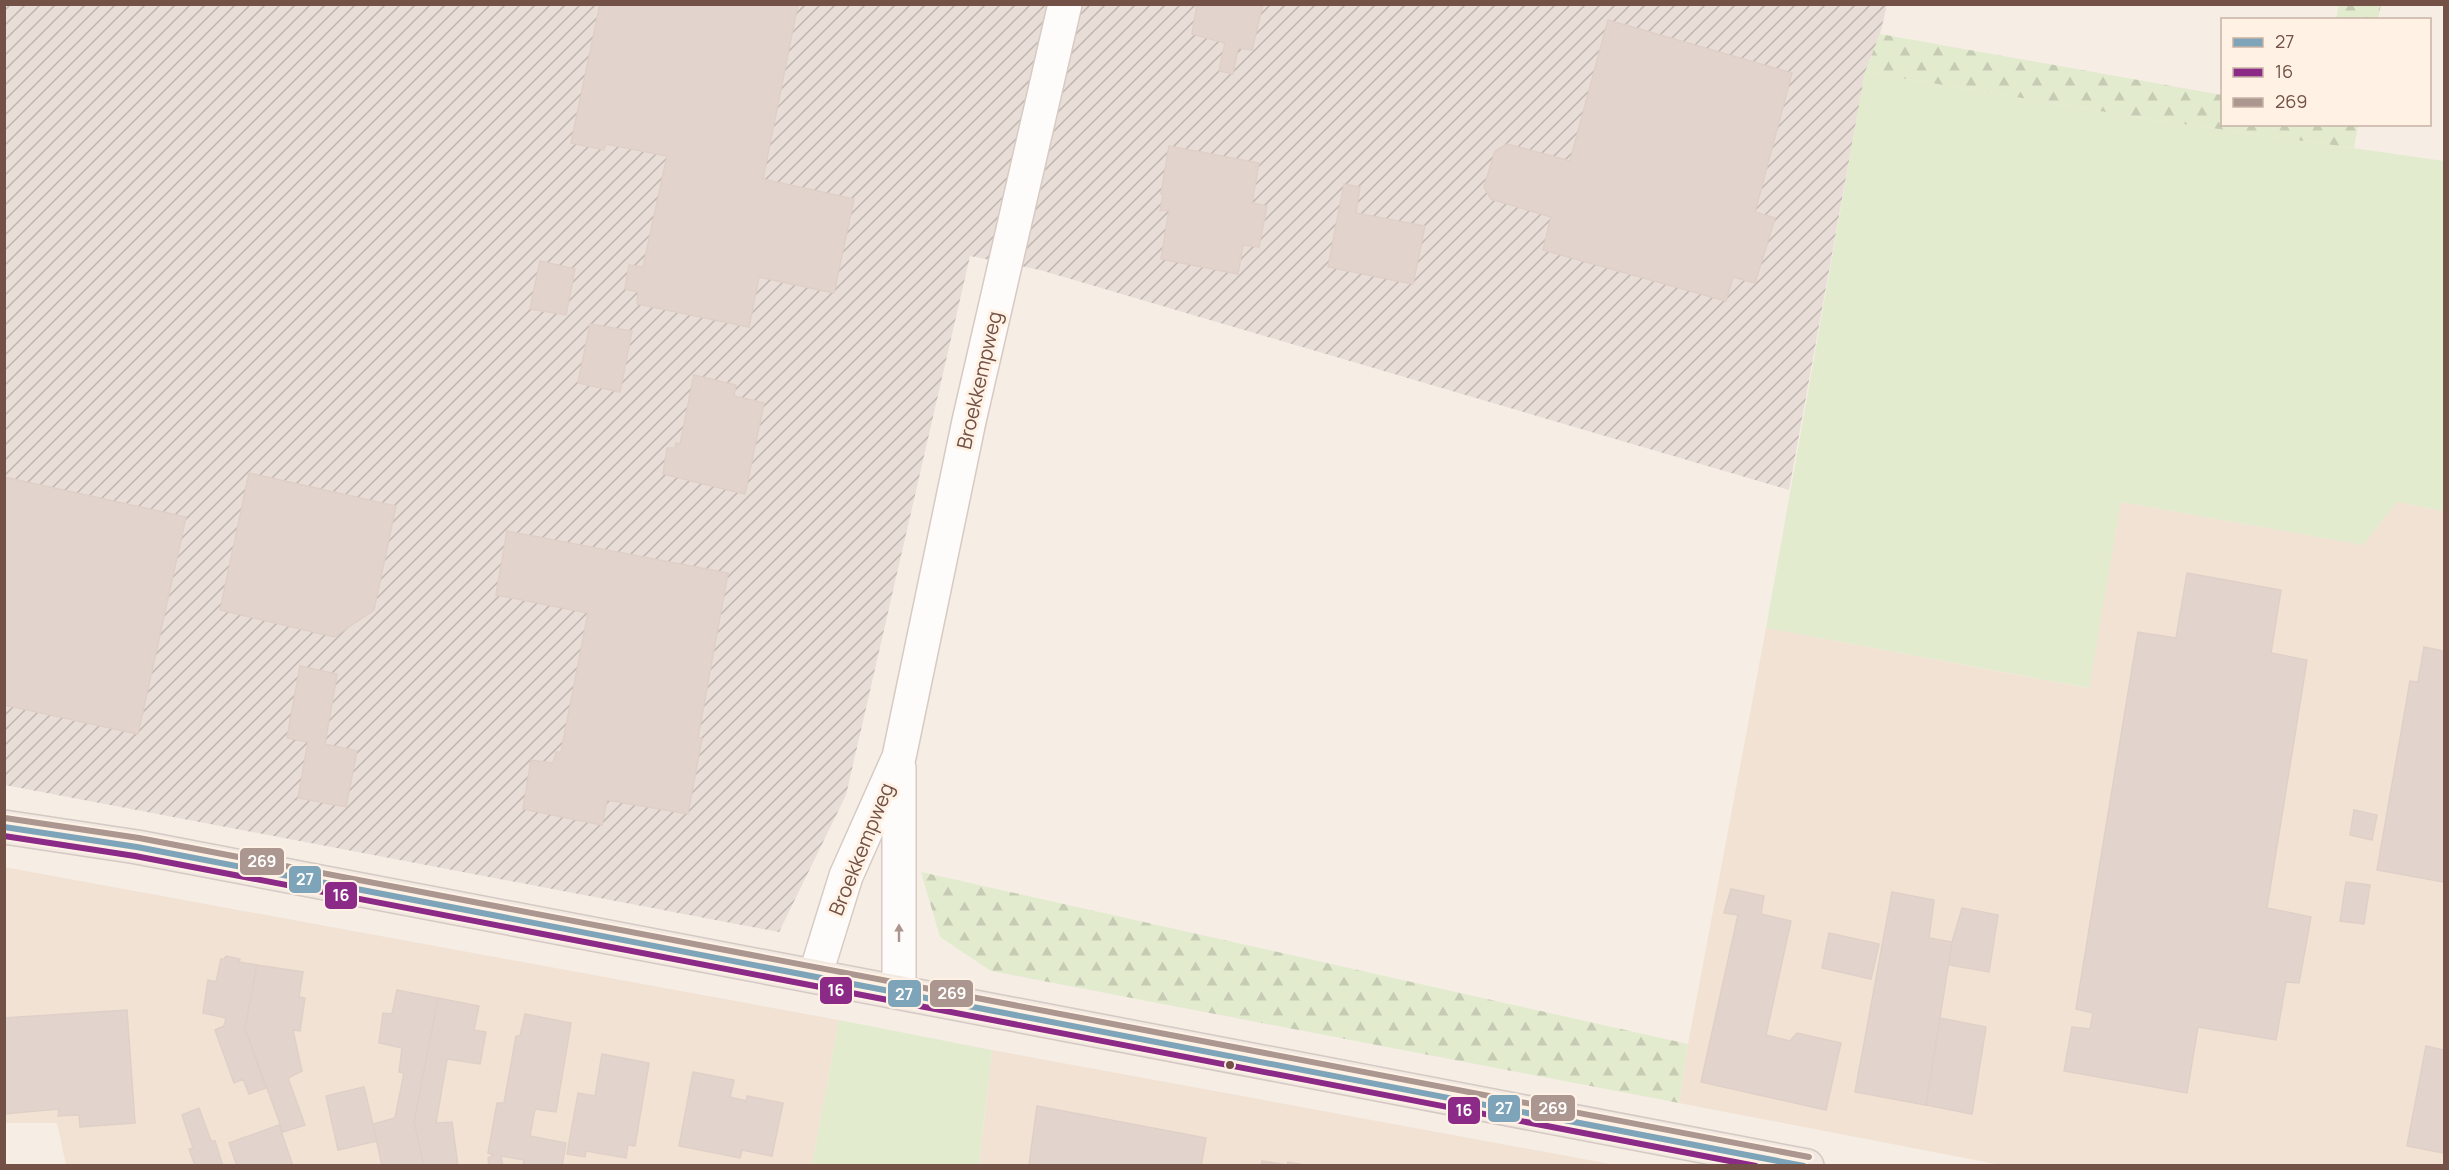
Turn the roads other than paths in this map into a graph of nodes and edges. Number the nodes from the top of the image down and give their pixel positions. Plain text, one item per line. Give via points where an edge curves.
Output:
1 (1065, 4) edge
2 (899, 757) junction
3 (4, 827) edge
4 (815, 976) junction
5 (899, 992) junction
6 (1807, 1166) edge

1 - 2 street, Broekkempweg via 969,421
2 - 4 street, Broekkempweg via 846,876
5 -> 2 street, Broekkempweg
3 - 4 main road via 137,846
4 - 5 main road
5 - 6 main road

